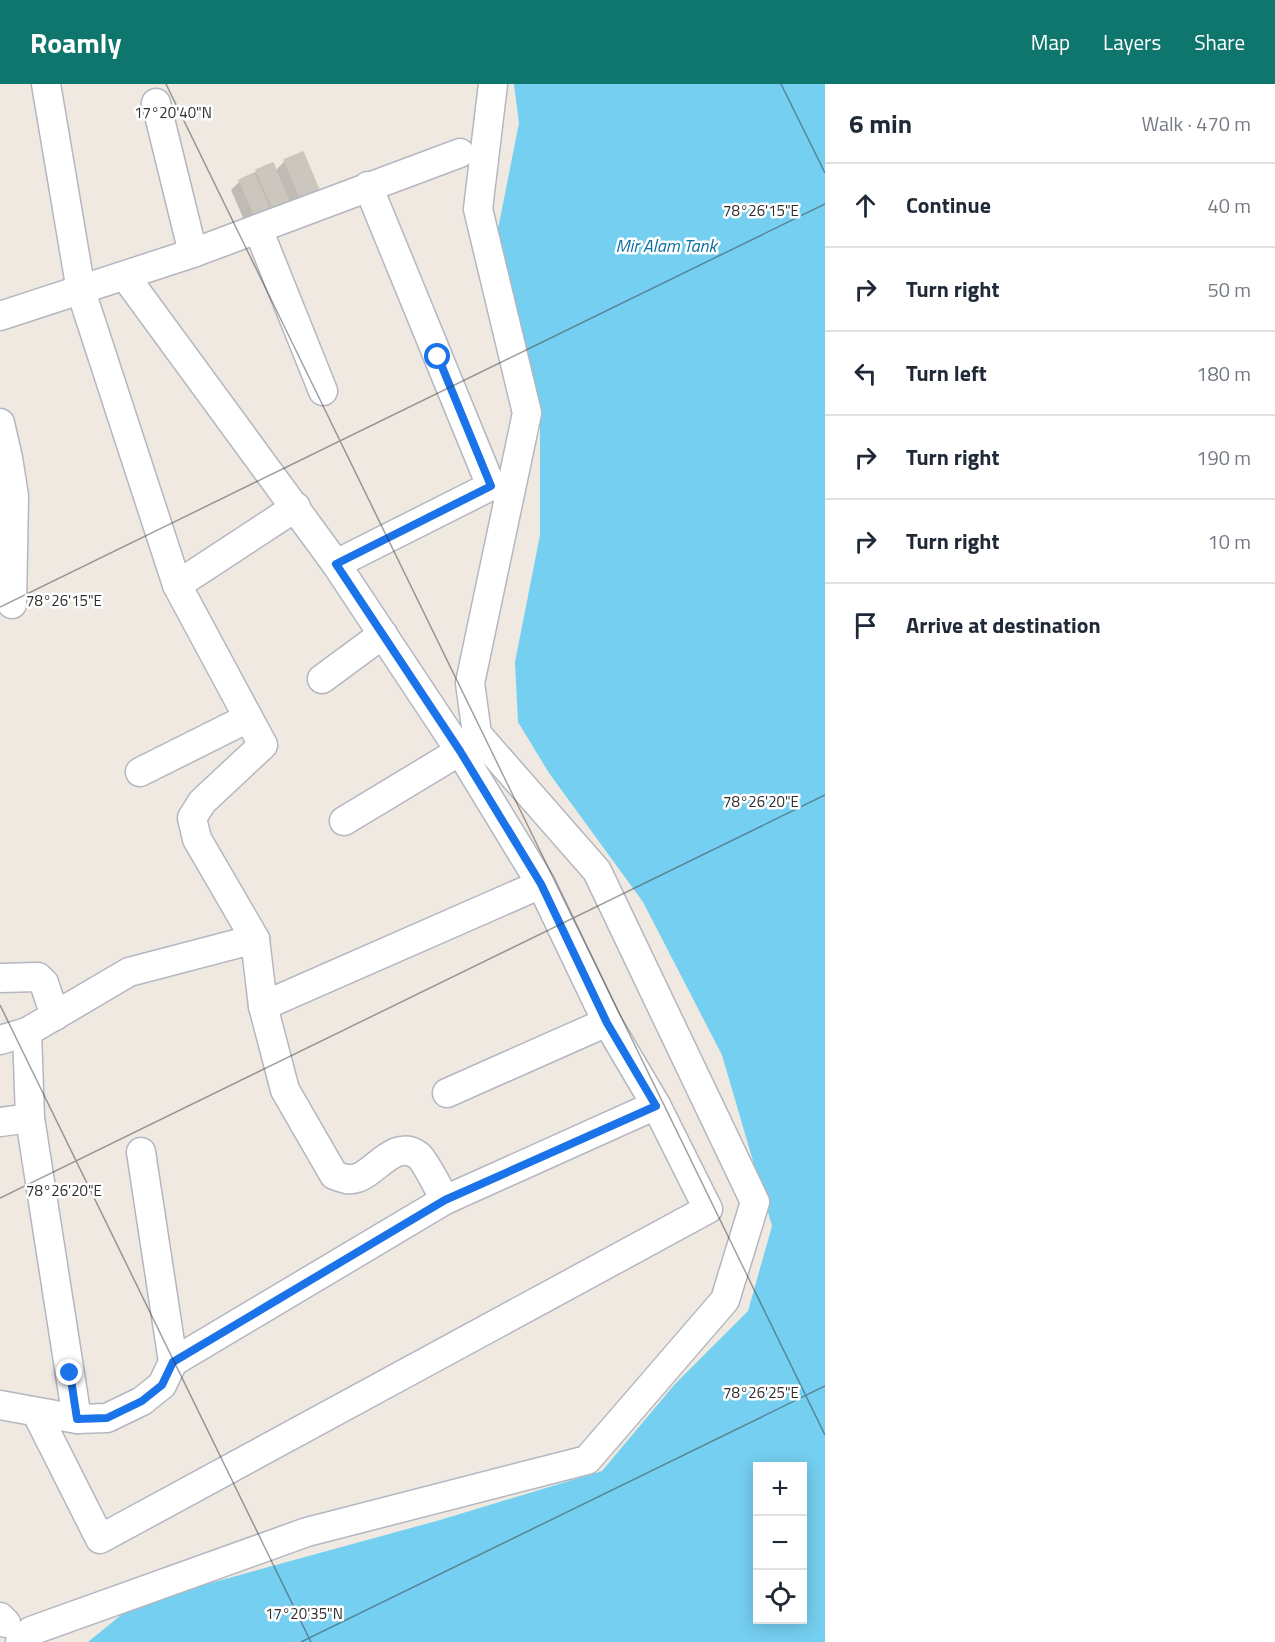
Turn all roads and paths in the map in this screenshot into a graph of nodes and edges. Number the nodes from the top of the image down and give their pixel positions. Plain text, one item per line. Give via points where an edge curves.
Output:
1 (46, 84) edge
2 (493, 84) edge
3 (156, 103) dead end
4 (460, 153) dead end
5 (368, 186) junction
6 (258, 229) junction
7 (193, 253) junction
8 (125, 276) junction
9 (81, 291) junction
10 (0, 316) edge
11 (323, 392) dead end
12 (0, 423) edge
13 (296, 507) junction
14 (336, 564) junction
15 (177, 585) junction
16 (12, 604) dead end
17 (383, 634) junction
18 (322, 679) dead end
19 (248, 718) junction
20 (460, 751) junction
21 (140, 772) dead end
22 (344, 820) dead end
23 (541, 884) junction
24 (255, 939) junction
25 (0, 978) edge
26 (263, 1006) junction
27 (55, 1016) junction
28 (607, 1023) junction
29 (13, 1036) edge
30 (447, 1093) dead end
31 (656, 1106) junction
32 (30, 1118) junction
33 (0, 1122) edge
34 (141, 1152) dead end
35 (445, 1200) junction
36 (173, 1362) junction
37 (0, 1405) edge
38 (36, 1412) junction
39 (77, 1419) junction
40 (9, 1627) edge

1 - 9 street
2 - 40 street via 478,209 527,413 470,683 477,734 597,870 755,1202 725,1300 587,1460 307,1532 31,1630
3 - 7 street
4 - 5 street
5 - 6 street
5 - 14 street via 491,486
6 - 7 street
6 - 11 street
7 - 8 street
8 - 9 street
8 - 13 street
9 - 10 street
9 - 15 street
12 - 16 street via 14,496
13 - 14 street
13 - 15 street
14 - 17 street
15 - 19 street
17 - 18 street
17 - 20 street
19 - 21 street
19 - 24 street via 263,745 202,802 192,818 197,839
20 - 22 street
20 - 23 street
23 - 26 street
23 - 28 street
24 - 26 street
24 - 27 street via 129,972
25 - 27 street via 38,977 44,983
26 - 35 street via 285,1090 334,1175 358,1178 391,1154 405,1151 419,1156
27 - 29 street
28 - 30 street
28 - 31 street
29 - 32 street
31 - 35 street
31 - 38 street via 708,1209 100,1539
32 - 33 street
32 - 39 street
34 - 36 street
35 - 36 street
36 - 39 street via 162,1385 142,1401 107,1418
37 - 38 street
38 - 39 street

